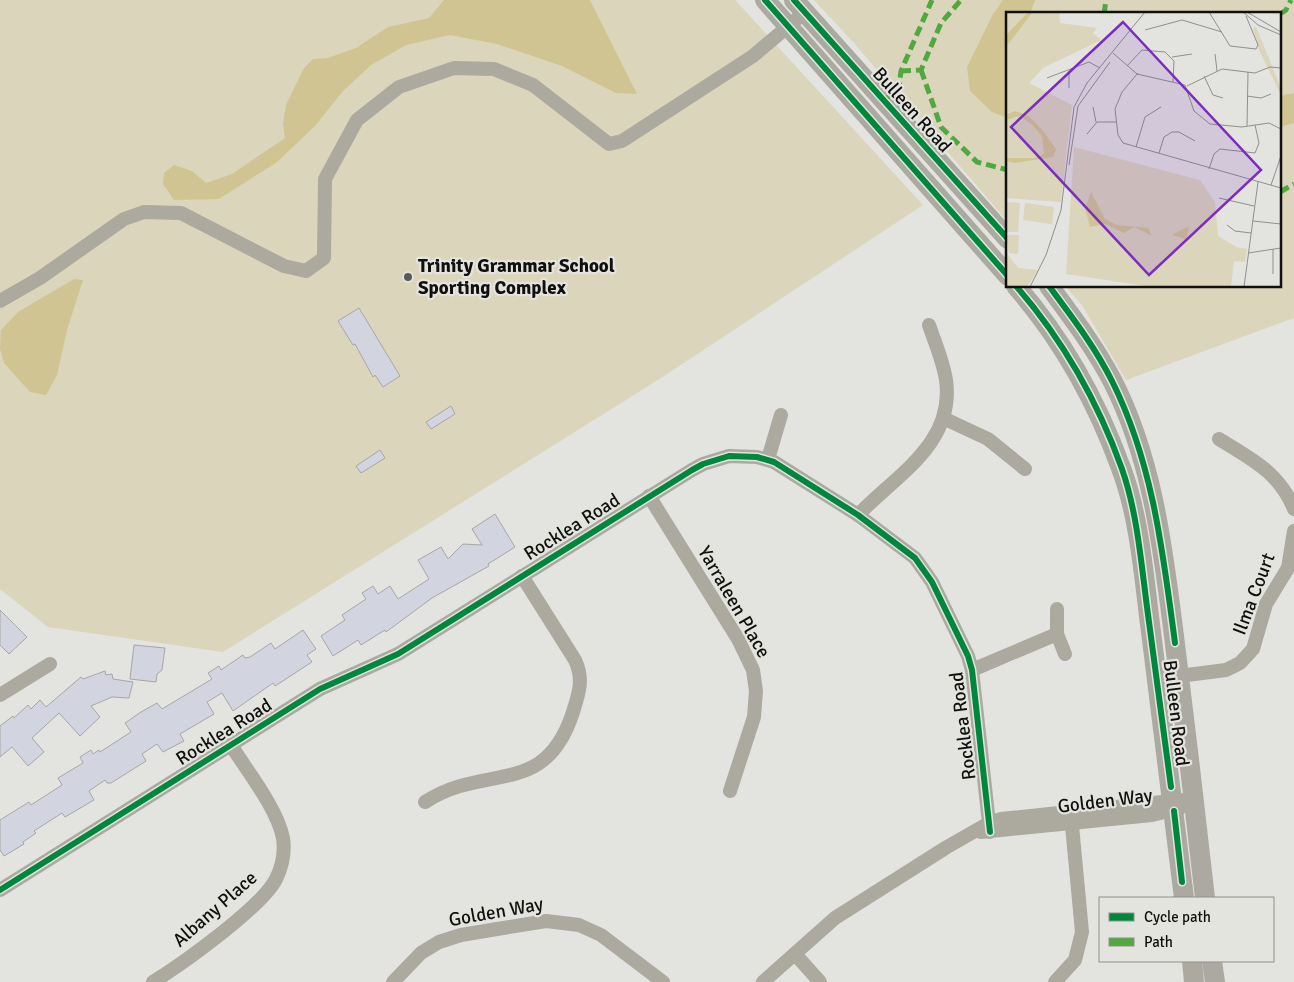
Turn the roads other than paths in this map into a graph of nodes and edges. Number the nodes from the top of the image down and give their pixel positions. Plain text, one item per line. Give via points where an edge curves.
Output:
1 (765, 0) edge
2 (799, 6) edge
3 (790, 27) junction
4 (1006, 237) edge
5 (1006, 274) edge
6 (1018, 288) edge
7 (1050, 288) edge
8 (0, 301) edge
9 (929, 325) dead end
10 (781, 415) dead end
11 (943, 418) junction
12 (1219, 439) dead end
13 (768, 459) junction
14 (1025, 469) dead end
15 (649, 496) junction
16 (1294, 508) edge
17 (858, 515) junction
18 (1294, 531) edge
19 (1165, 567) junction
20 (1143, 573) junction
21 (522, 576) junction
22 (1057, 609) dead end
23 (1057, 634) junction
24 (1065, 654) dead end
25 (50, 664) dead end
26 (972, 670) junction
27 (1179, 676) junction
28 (0, 695) edge
29 (231, 745) junction
30 (730, 791) dead end
31 (1194, 801) junction
32 (425, 802) dead end
33 (1173, 805) junction
34 (1071, 818) junction
35 (990, 827) junction
36 (0, 890) edge
37 (1184, 897) edge
38 (1205, 897) edge
39 (795, 954) junction
40 (1192, 962) edge
41 (1212, 962) edge
42 (153, 982) edge
43 (393, 982) edge
44 (663, 982) edge
45 (763, 982) edge
46 (820, 982) edge
47 (1055, 982) edge
48 (1194, 982) edge
49 (1215, 982) edge

1 - 3 highway, Bulleen Road
2 - 3 street
2 - 4 highway, Bulleen Road
3 - 5 highway, Bulleen Road
3 - 8 street via 753,56 622,141 609,144 533,85 494,69 454,68 398,86 357,120 325,179 324,258 306,271 284,266 181,213 144,212 124,218 40,278
6 - 20 highway, Bulleen Road via 1038,310 1070,358 1096,407 1122,470
7 - 19 highway, Bulleen Road via 1089,341 1112,381 1132,428 1152,490
9 - 11 street via 946,381
10 - 13 street
11 - 14 street via 988,439
11 - 17 street via 938,434 922,456
12 - 16 street via 1267,468
13 - 15 street, Rocklea Road via 743,456 714,459
13 - 17 street, Rocklea Road
15 - 21 street, Rocklea Road
15 - 30 street, Yarraleen Place via 738,639 753,670 756,691 754,717
17 - 26 street, Rocklea Road via 901,546 922,566 956,628
18 - 27 street, Ilma Court via 1288,568 1266,604 1253,650 1240,663 1226,670
19 - 20 highway via 1161,556 1154,552 1148,557
19 - 27 highway, Bulleen Road
20 - 33 highway, Bulleen Road
21 - 29 street, Rocklea Road via 387,660 320,689
21 - 32 street via 578,667 580,687 567,731 551,755 536,766 451,787
22 - 23 street
23 - 24 street
23 - 26 street
25 - 28 street
26 - 35 street, Rocklea Road
27 - 31 highway, Bulleen Road
29 - 36 street, Rocklea Road
29 - 42 street, Albany Place via 280,828 284,847 281,868 272,887 259,901 177,967
31 - 33 street, Golden Way
31 - 38 highway, Bulleen Road
33 - 34 street, Golden Way
33 - 37 highway, Bulleen Road
34 - 35 street, Golden Way via 1002,819
34 - 47 street via 1082,932 1075,960
35 - 39 street, Golden Way via 947,847 835,918
39 - 45 street, Golden Way
39 - 46 street
40 - 48 highway
41 - 49 highway
43 - 44 street, Golden Way via 421,953 439,942 461,935 546,921 568,923 589,930

